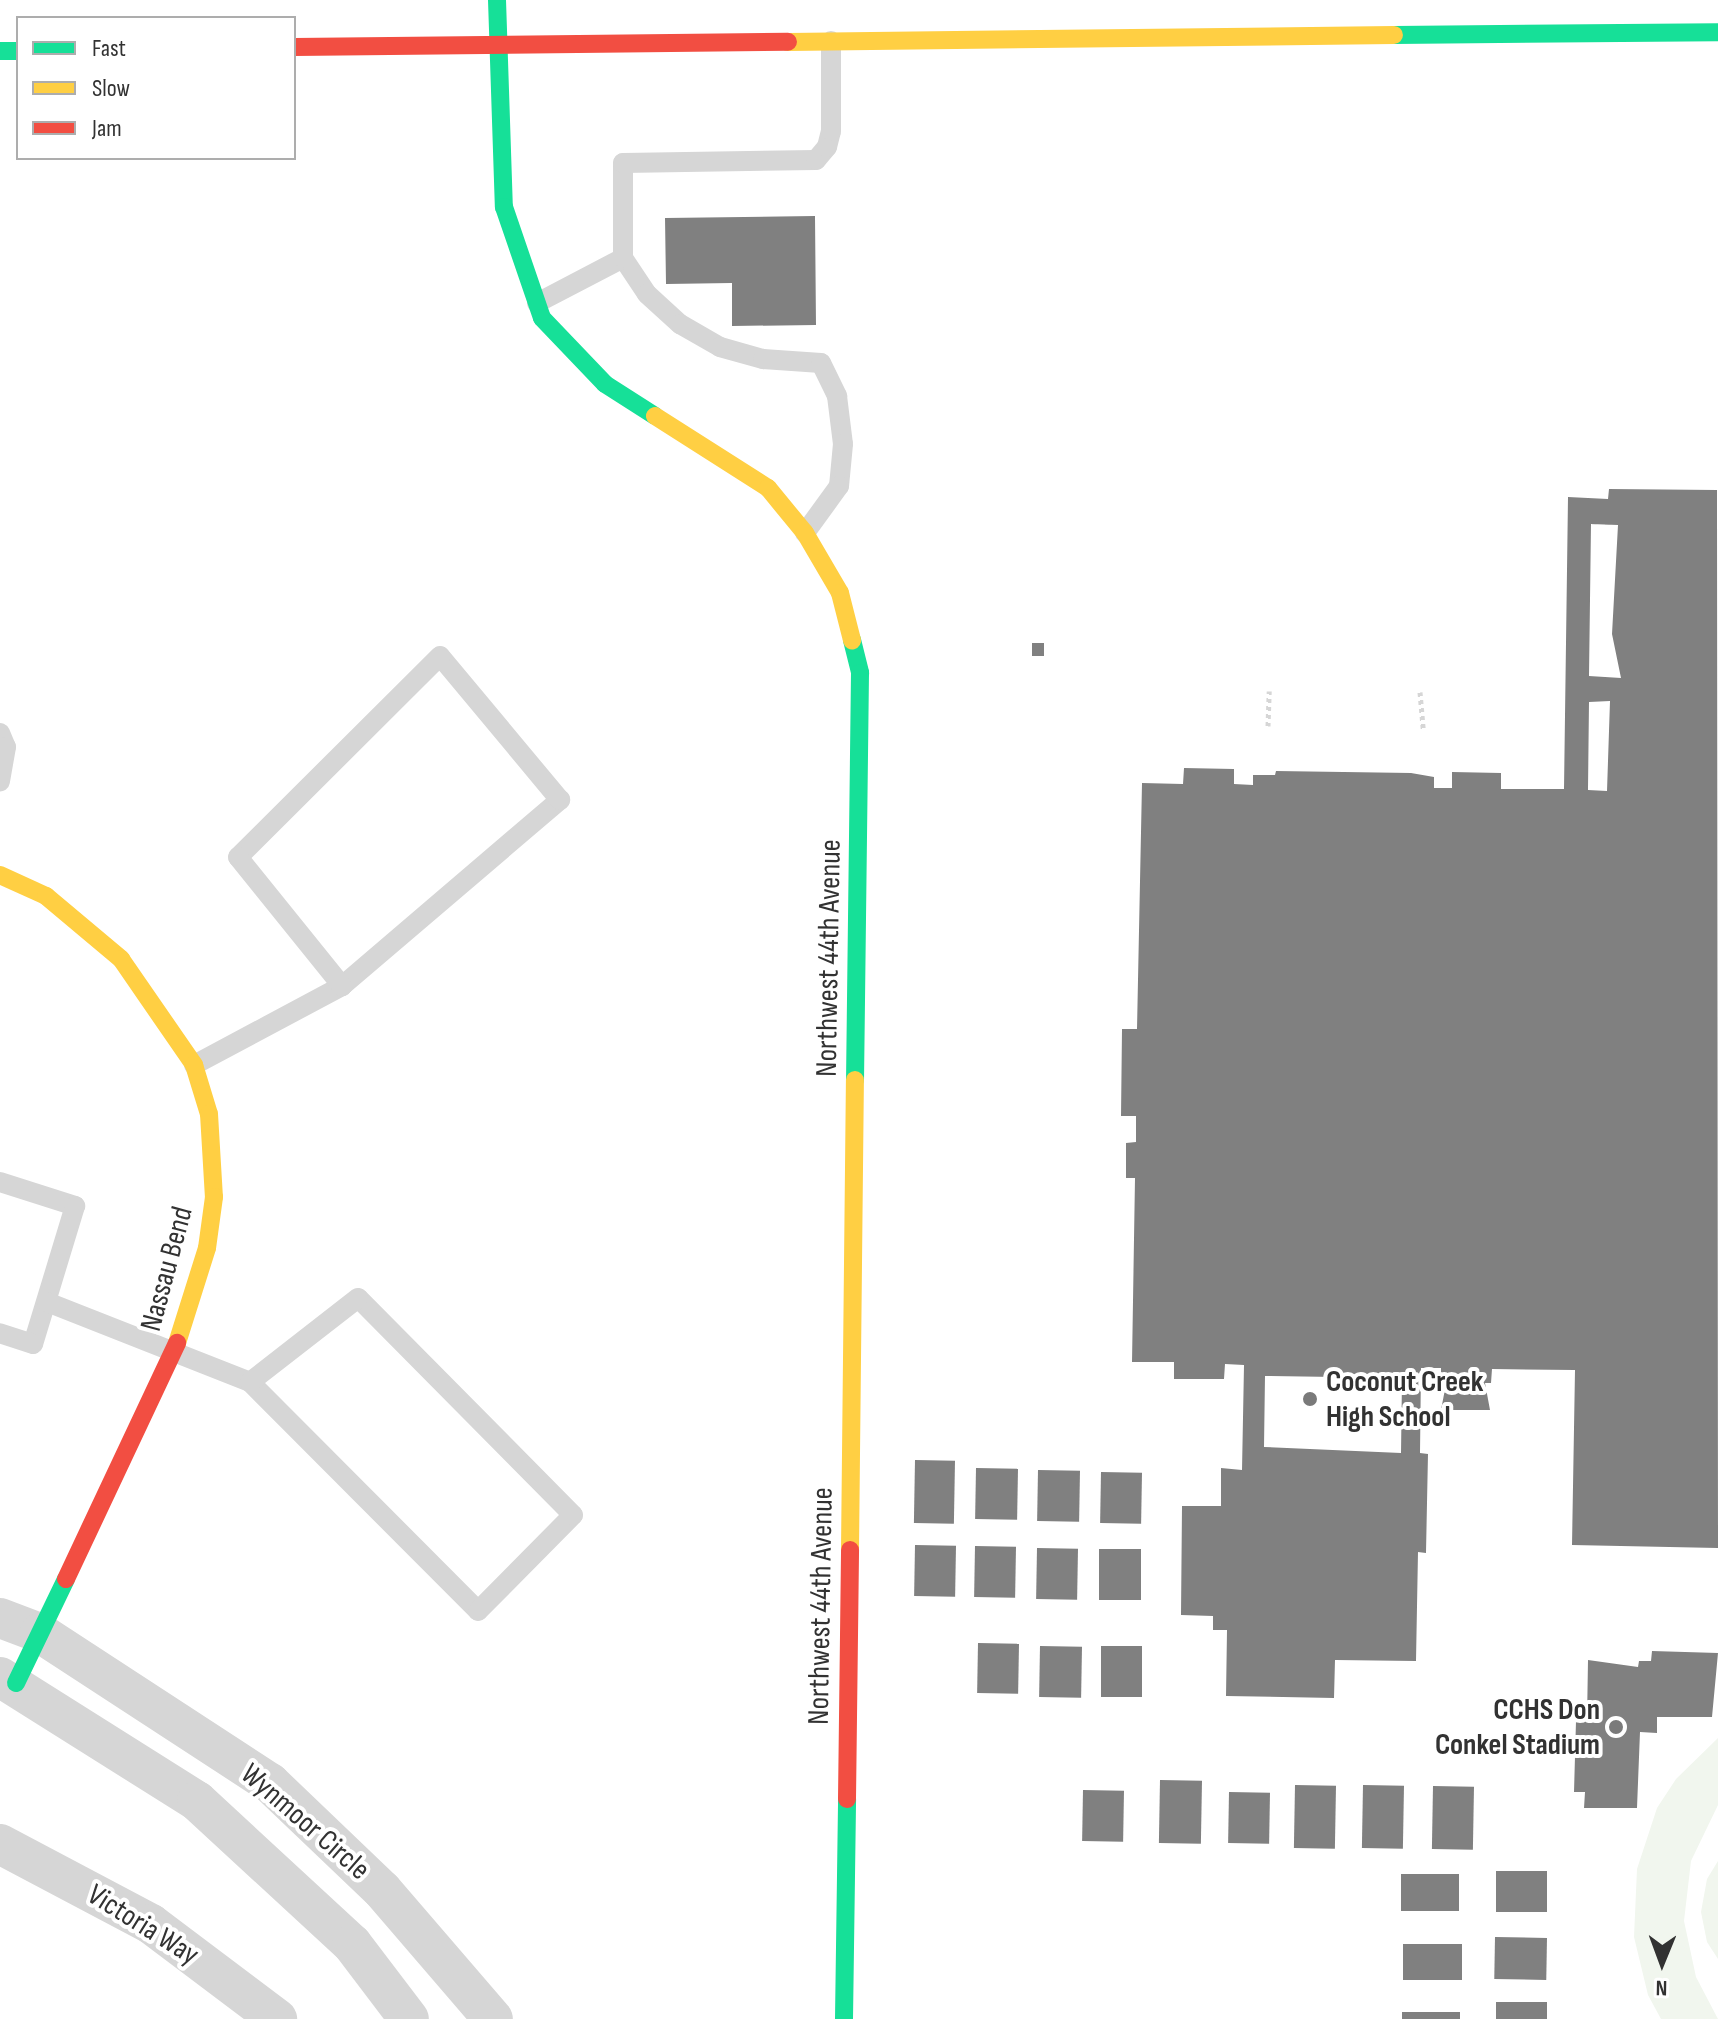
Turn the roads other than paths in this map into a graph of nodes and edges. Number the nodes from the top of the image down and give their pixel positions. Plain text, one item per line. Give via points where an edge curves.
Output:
1 (497, 0) edge
2 (1718, 32) edge
3 (831, 41) junction
4 (497, 45) junction
5 (296, 47) edge
6 (623, 258) junction
7 (537, 303) junction
8 (805, 533) junction
9 (0, 733) edge
10 (0, 781) edge
11 (0, 875) edge
12 (342, 986) junction
13 (194, 1065) junction
14 (0, 1182) edge
15 (47, 1302) junction
16 (0, 1333) edge
17 (174, 1352) junction
18 (250, 1382) junction
19 (0, 1618) edge
20 (40, 1633) junction
21 (8, 1680) edge
22 (0, 1844) edge
23 (277, 2019) edge
24 (409, 2019) edge
25 (493, 2019) edge
26 (844, 2019) edge

1 - 4 street, Northwest 44th Avenue
2 - 3 street
3 - 4 street
3 - 6 lane via 831,131 816,160 623,163
4 - 5 street
4 - 7 street, Northwest 44th Avenue via 504,207
6 - 7 lane
6 - 8 lane via 647,294 680,324 720,347 763,359 821,363 837,396 843,444 839,486
7 - 8 street, Northwest 44th Avenue via 542,318 605,384 768,488
8 - 26 street, Northwest 44th Avenue via 840,593 860,673
9 - 10 lane via 6,747
11 - 13 street, Nassau Bend via 46,896 121,959
12 - 12 lane via 560,800 440,656 238,857
12 - 13 lane
13 - 17 street, Nassau Bend via 209,1114 214,1197 207,1248
14 - 15 lane via 75,1206
15 - 16 lane via 33,1344
15 - 17 lane
17 - 18 lane
17 - 20 street, Nassau Bend
18 - 18 lane via 358,1298 573,1515 478,1611
19 - 20 street, Wynmoor Circle
20 - 21 street, Nassau Bend
20 - 25 street, Wynmoor Circle via 270,1783 382,1890
21 - 24 street, Wynmoor Circle via 197,1801 352,1944
22 - 23 street, Victoria Way via 151,1924

